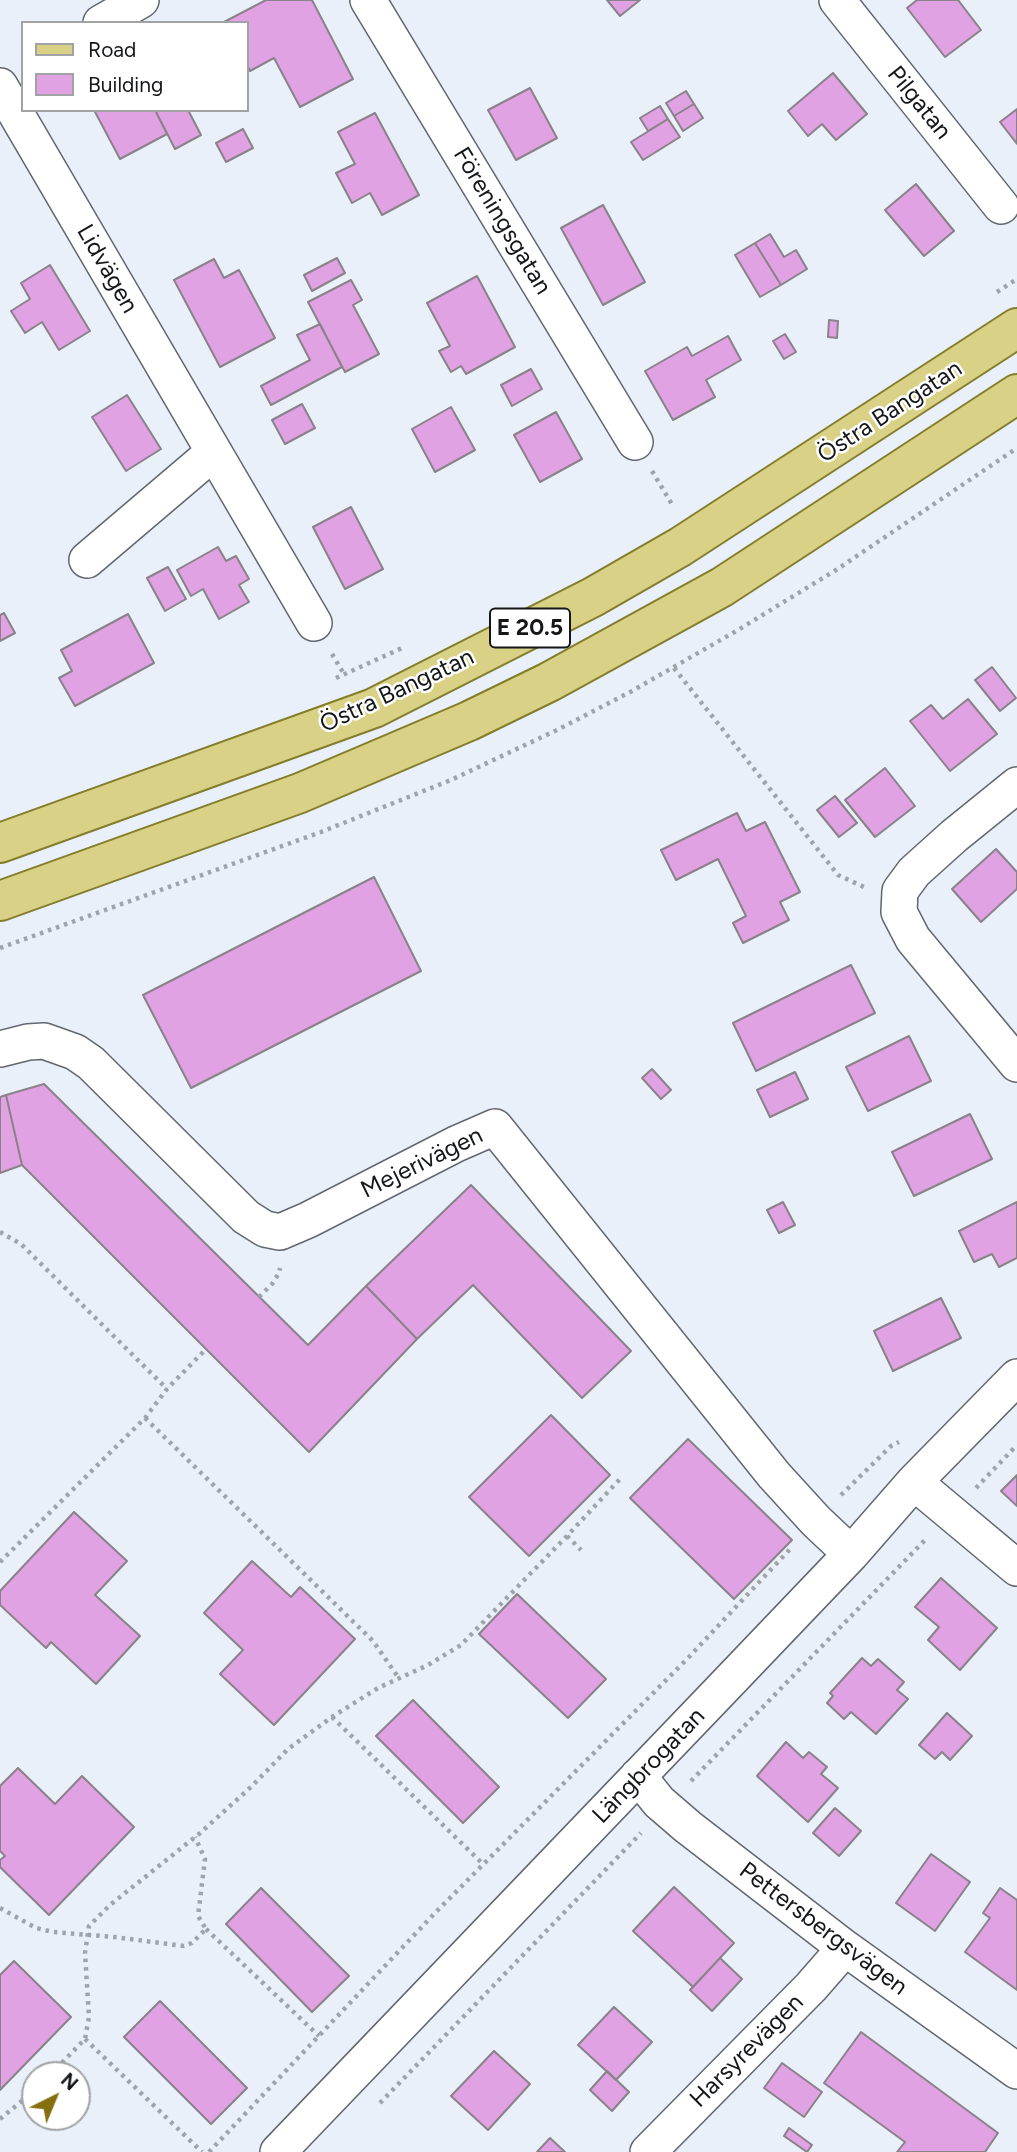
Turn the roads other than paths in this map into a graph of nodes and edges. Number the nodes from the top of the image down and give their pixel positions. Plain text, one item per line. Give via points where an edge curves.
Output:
1 (141, 0) edge
2 (368, 0) edge
3 (837, 0) edge
4 (104, 21) edge
5 (21, 68) edge
6 (0, 80) edge
7 (0, 86) edge
8 (1002, 206) dead end
9 (1017, 328) edge
10 (1017, 394) edge
11 (635, 442) dead end
12 (214, 452) junction
13 (87, 560) dead end
14 (314, 622) dead end
15 (1017, 785) edge
16 (0, 843) edge
17 (0, 901) edge
18 (0, 1049) edge
19 (1017, 1064) edge
20 (1017, 1377) edge
21 (924, 1472) junction
22 (851, 1553) junction
23 (1017, 1568) edge
24 (638, 1776) junction
25 (845, 1948) junction
26 (1017, 2071) edge
27 (278, 2152) edge
28 (648, 2152) edge

1 - 4 street
2 - 11 street, Föreningsgatan
3 - 8 street, Pilgatan
5 - 6 street
7 - 12 street, Lidvägen
9 - 16 main road, Östra Bangatan / E 20.5 via 680,547 593,597 361,712
10 - 17 main road, E 20.5 via 722,587 549,682 300,793
12 - 13 street
12 - 14 street, Lidvägen
15 - 19 street via 914,873 900,891 899,912 913,939
18 - 22 street, Mejerivägen via 44,1041 75,1052 246,1217 280,1232 495,1127 774,1475
20 - 21 street, Längbrogatan
21 - 22 street, Längbrogatan
21 - 23 street
22 - 24 street, Längbrogatan
24 - 25 street, Pettersbergsvägen via 688,1827
24 - 27 street, Längbrogatan
25 - 26 street, Pettersbergsvägen
25 - 28 street, Harsyrevägen

